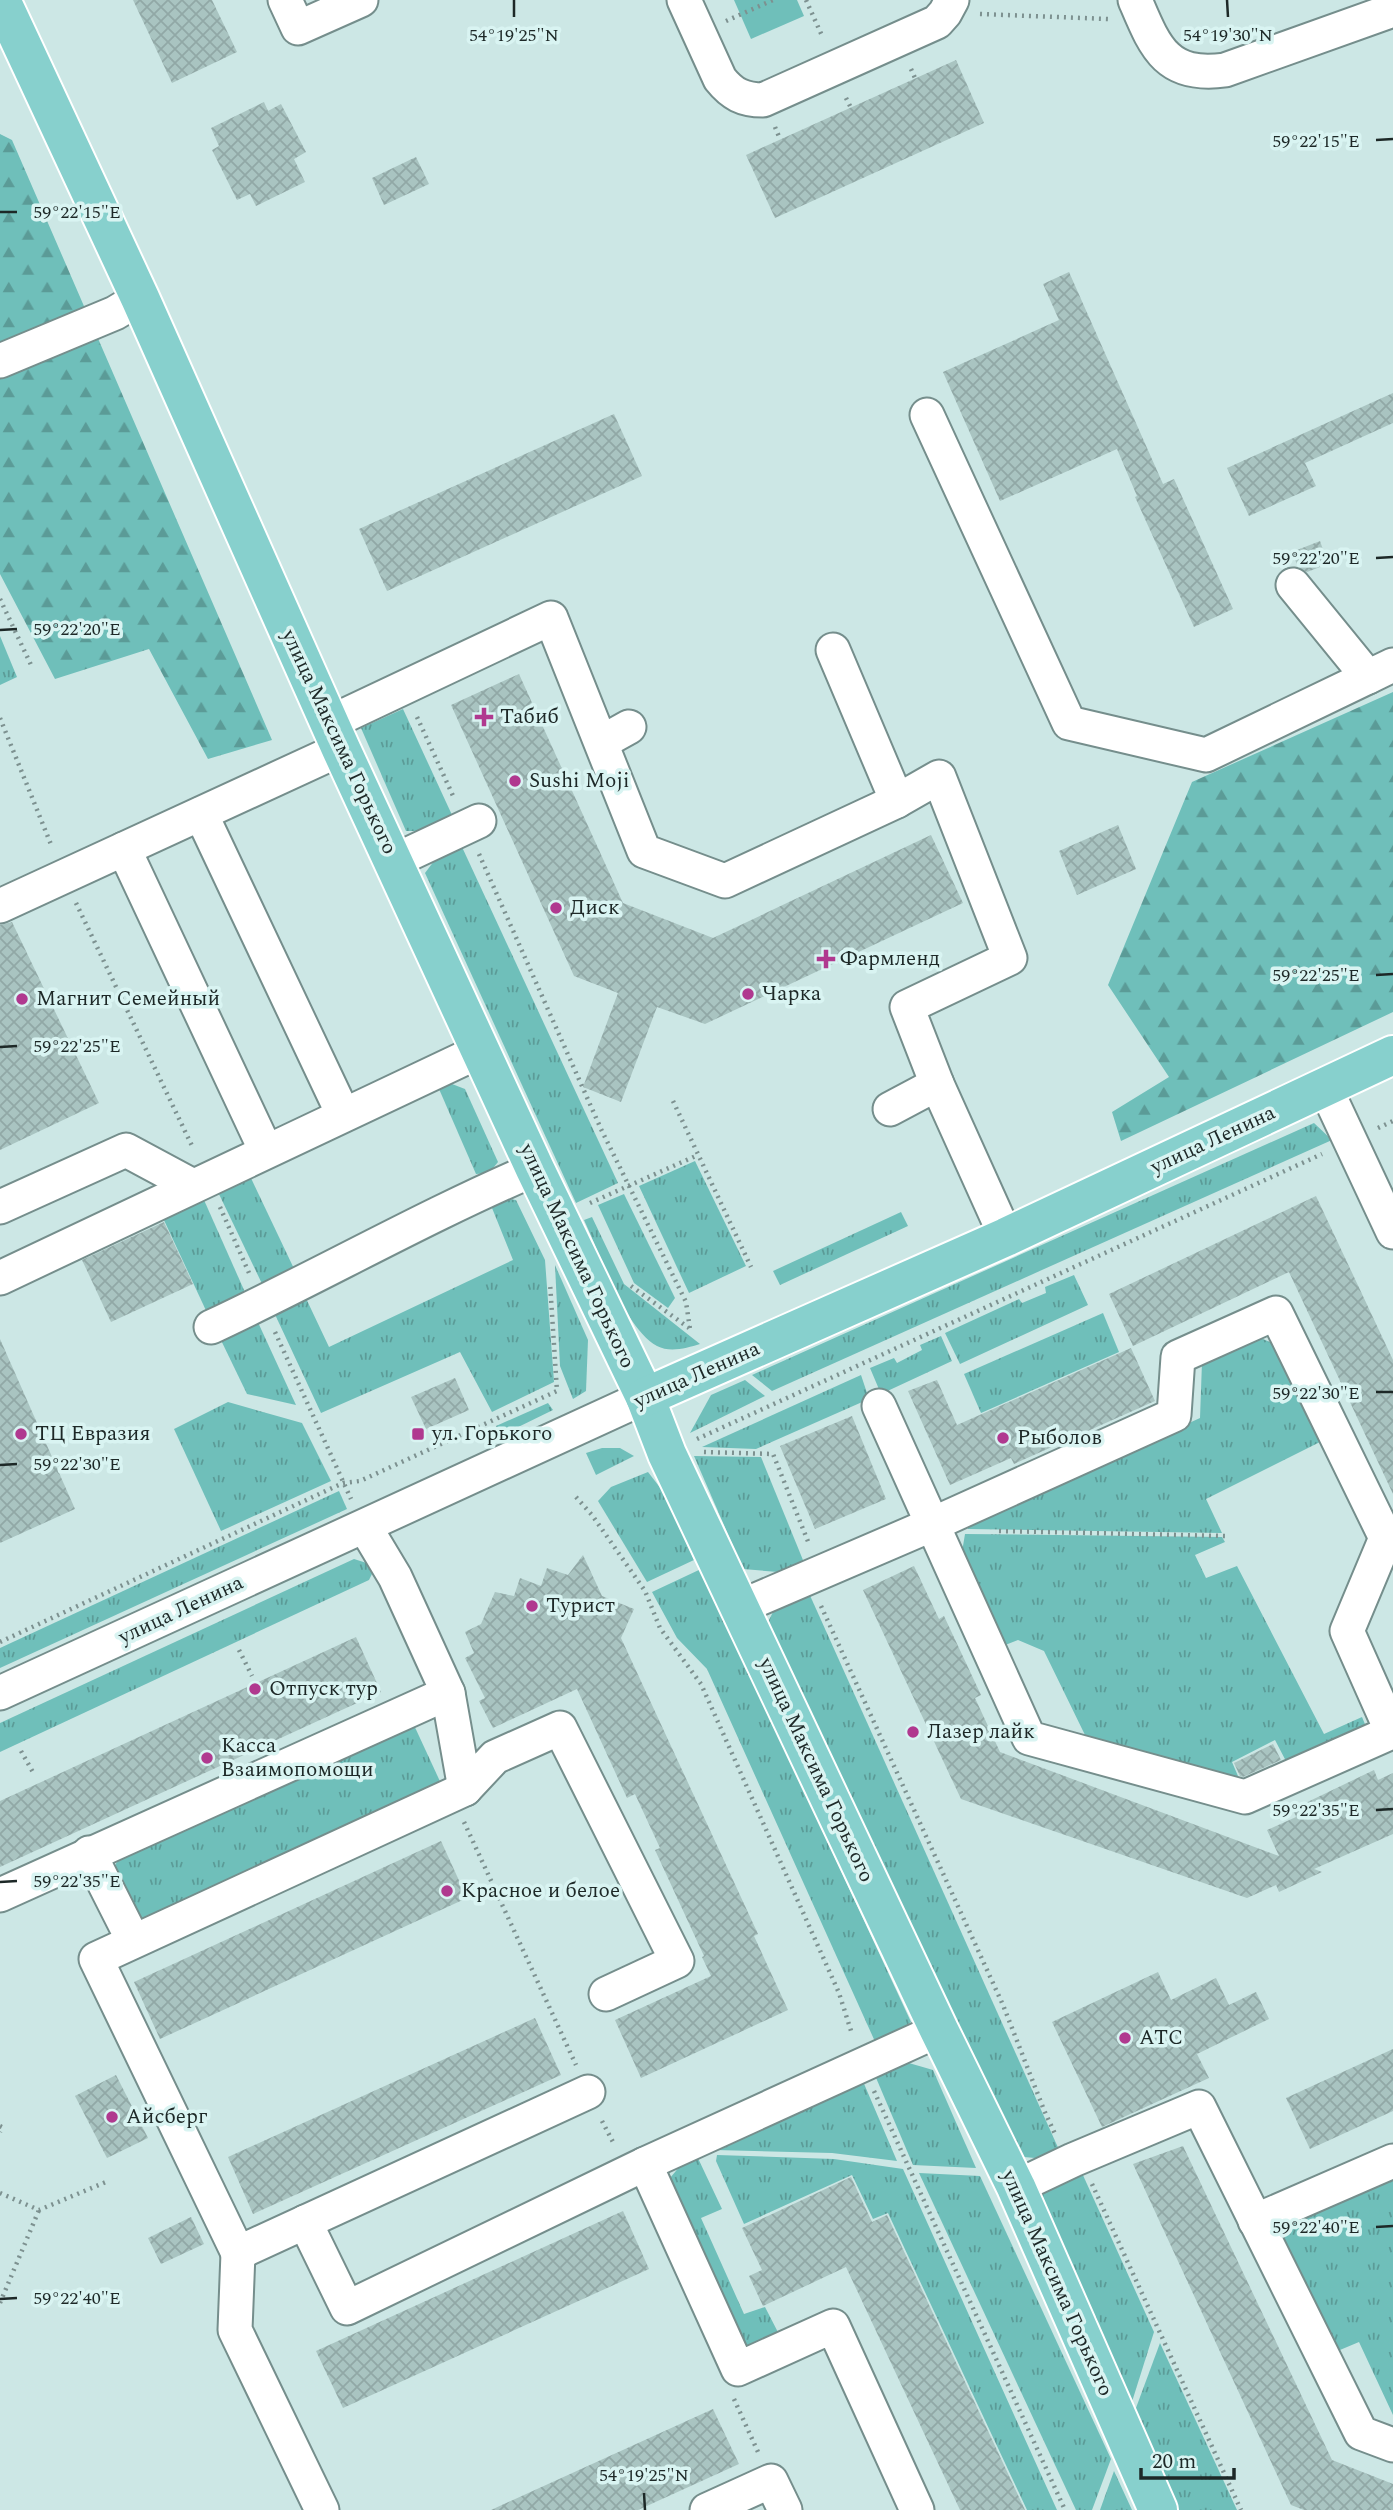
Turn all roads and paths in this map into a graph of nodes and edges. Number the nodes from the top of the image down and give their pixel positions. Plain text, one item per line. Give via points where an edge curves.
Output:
1 (1, 0) edge
2 (285, 0) edge
3 (361, 0) edge
4 (684, 0) edge
5 (773, 0) edge
6 (806, 0) edge
7 (949, 6) edge
8 (1140, 10) edge
9 (1393, 10) edge
10 (699, 33) junction
11 (836, 67) junction
12 (140, 299) junction
13 (0, 361) edge
14 (928, 415) dead end
15 (1293, 585) dead end
16 (0, 599) edge
17 (833, 650) dead end
18 (32, 667) dead end
19 (1380, 671) edge
20 (404, 687) junction
21 (0, 718) edge
22 (335, 736) junction
23 (897, 801) junction
24 (201, 814) junction
25 (473, 824) junction
26 (124, 849) junction
27 (394, 861) junction
28 (63, 876) junction
29 (0, 906) edge
30 (482, 1049) junction
31 (1393, 1055) edge
32 (937, 1084) junction
33 (1325, 1087) junction
34 (673, 1101) dead end
35 (890, 1109) dead end
36 (343, 1114) junction
37 (1393, 1121) edge
38 (1350, 1141) junction
39 (266, 1151) junction
40 (698, 1155) junction
41 (535, 1169) junction
42 (200, 1183) junction
43 (629, 1186) junction
44 (0, 1207) edge
45 (582, 1212) junction
46 (1393, 1232) edge
47 (1006, 1237) junction
48 (751, 1267) dead end
49 (0, 1278) edge
50 (629, 1284) dead end
51 (262, 1303) junction
52 (211, 1327) dead end
53 (557, 1391) dead end
54 (645, 1397) junction
55 (879, 1406) dead end
56 (692, 1441) dead end
57 (698, 1451) dead end
58 (343, 1483) junction
59 (576, 1497) dead end
60 (944, 1518) junction
61 (365, 1527) junction
62 (1225, 1535) dead end
63 (1389, 1537) edge
64 (807, 1576) junction
65 (740, 1607) junction
66 (0, 1642) edge
67 (239, 1650) dead end
68 (252, 1676) dead end
69 (449, 1692) junction
70 (0, 1693) edge
71 (21, 1751) dead end
72 (34, 1774) dead end
73 (465, 1789) junction
74 (89, 1853) junction
75 (0, 1895) edge
76 (134, 1940) junction
77 (606, 1994) dead end
78 (939, 2030) junction
79 (862, 2066) junction
80 (588, 2092) junction
81 (0, 2126) edge
82 (0, 2132) edge
83 (1073, 2160) junction
84 (1393, 2161) edge
85 (637, 2168) junction
86 (106, 2182) dead end
87 (1016, 2188) junction
88 (0, 2193) edge
89 (39, 2210) junction
90 (1255, 2221) junction
91 (304, 2222) junction
92 (238, 2253) junction
93 (0, 2303) edge
94 (731, 2395) dead end
95 (1393, 2445) edge
96 (778, 2495) edge
97 (322, 2510) edge
98 (708, 2510) edge
99 (918, 2510) edge
100 (1065, 2510) edge
101 (1158, 2510) edge
102 (1241, 2510) edge

1 - 12 main road, улица Максима Горького
2 - 3 street via 298,29
4 - 10 street
5 - 10 path
6 - 11 path
7 - 8 path
7 - 11 street via 937,22
8 - 9 street via 1153,43 1164,55 1180,66 1209,72
10 - 11 street via 728,90 750,100 763,100
12 - 13 street
12 - 22 main road, улица Максима Горького
14 - 19 street via 1069,723 1206,755
15 - 19 street
16 - 18 path
17 - 23 street
20 - 22 street
20 - 23 street via 551,618 615,734 644,850 725,881
20 - 25 path
21 - 28 path
22 - 24 street
22 - 27 main road, улица Максима Горького
23 - 32 street via 939,777 1010,958 906,1007
24 - 26 street
24 - 36 street
25 - 27 street
25 - 43 path
26 - 28 street
26 - 39 street
27 - 30 main road, улица Максима Горького
28 - 29 street
28 - 42 path
30 - 36 street
30 - 41 main road, улица Максима Горького
31 - 33 main road, улица Ленина
32 - 35 street
32 - 47 street
33 - 38 street
33 - 47 main road, улица Ленина
34 - 40 path
36 - 39 street
37 - 38 path
38 - 46 street
38 - 56 path
39 - 42 street
40 - 43 path
40 - 48 path
41 - 45 main road, улица Максима Горького
41 - 51 street
42 - 44 street via 126,1150
42 - 49 street
42 - 51 path
43 - 45 path
43 - 50 path via 685,1302 690,1329
45 - 54 main road, улица Максима Горького
47 - 54 main road, улица Ленина
51 - 52 street
51 - 58 path
53 - 58 path via 360,1481
54 - 61 street, улица Ленина
54 - 65 main road, улица Максима Горького
55 - 60 street
57 - 64 path via 773,1454 815,1559
58 - 61 path
58 - 66 path
59 - 79 path via 645,1591 660,1628 701,1684 839,1993
60 - 62 path via 965,1530
60 - 63 street via 1174,1415 1178,1357 1276,1314
60 - 63 street via 1029,1738 1245,1797 1392,1732 1347,1631
60 - 64 street
61 - 69 street via 395,1577
61 - 70 street, улица Ленина
64 - 65 street
64 - 83 path via 1003,2004 1044,2110 1061,2147
65 - 78 main road, улица Максима Горького
67 - 68 path
69 - 73 street
69 - 74 street
71 - 72 path
73 - 76 street
73 - 77 street via 495,1757 560,1728 677,1961
73 - 80 path via 464,1823
74 - 75 street
74 - 76 street
76 - 92 street via 96,1959
78 - 79 street
78 - 87 main road, улица Максима Горького
79 - 85 street
79 - 100 path
80 - 85 path
80 - 91 street
81 - 82 path
83 - 87 street
83 - 90 street via 1199,2107
83 - 102 path via 1085,2170
84 - 90 street
85 - 91 street via 347,2308
85 - 99 street via 738,2369 833,2326
86 - 89 path
87 - 101 main road, улица Максима Горького
88 - 89 path
89 - 93 path
90 - 95 street via 1361,2433
91 - 92 street
92 - 97 street via 235,2330
94 - 96 path
96 - 98 street

